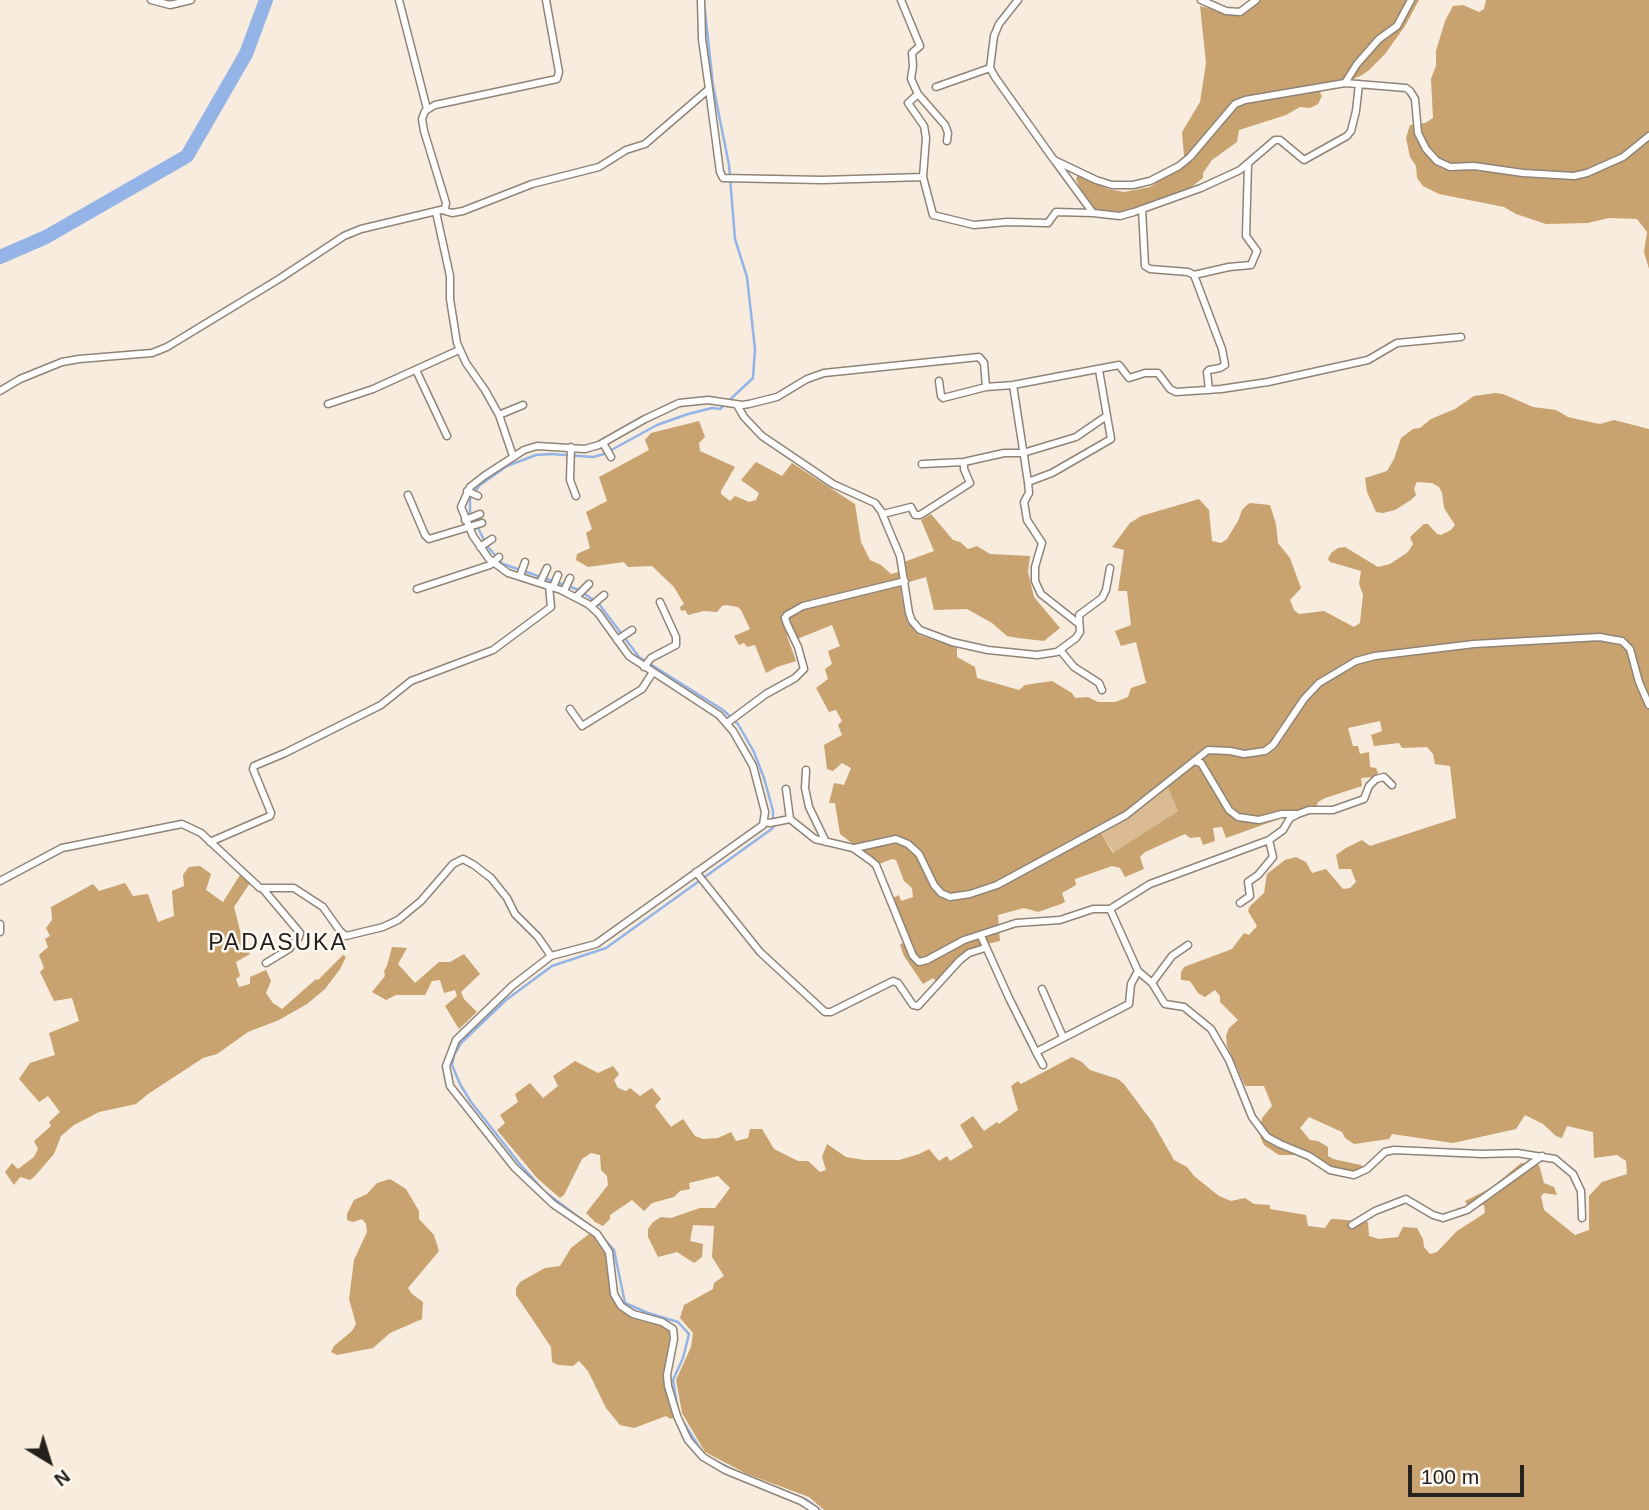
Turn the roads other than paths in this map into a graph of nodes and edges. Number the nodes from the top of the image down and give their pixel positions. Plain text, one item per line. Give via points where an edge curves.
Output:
1 (151, 0) edge
2 (191, 0) edge
3 (399, 0) edge
4 (546, 0) edge
5 (701, 0) edge
6 (901, 0) edge
7 (1018, 0) edge
8 (1201, 0) edge
9 (1256, 0) edge
10 (1411, 0) edge
11 (990, 68) junction
12 (1345, 83) junction
13 (1359, 84) junction
14 (936, 87) dead end
15 (709, 89) junction
16 (918, 94) junction
17 (427, 109) junction
18 (1649, 136) edge
19 (947, 141) dead end
20 (1054, 160) junction
21 (1248, 164) junction
22 (923, 177) junction
23 (1142, 209) junction
24 (439, 211) junction
25 (1093, 214) junction
26 (1194, 275) junction
27 (1461, 337) dead end
28 (459, 350) junction
29 (416, 370) junction
30 (1099, 370) junction
31 (939, 381) dead end
32 (1013, 385) junction
33 (986, 387) junction
34 (1209, 390) junction
35 (0, 391) edge
36 (735, 403) junction
37 (328, 404) dead end
38 (523, 405) dead end
39 (499, 415) junction
40 (1105, 417) junction
41 (447, 436) dead end
42 (571, 453) junction
43 (1023, 453) junction
44 (513, 456) junction
45 (964, 462) junction
46 (922, 464) dead end
47 (1028, 482) junction
48 (408, 495) dead end
49 (576, 496) dead end
50 (883, 514) junction
51 (475, 521) junction
52 (499, 557) dead end
53 (493, 564) junction
54 (1110, 568) dead end
55 (554, 581) junction
56 (905, 581) junction
57 (588, 586) dead end
58 (417, 589) dead end
59 (578, 595) junction
60 (660, 602) dead end
61 (1080, 624) junction
62 (631, 631) dead end
63 (619, 638) junction
64 (1060, 650) junction
65 (647, 663) junction
66 (653, 672) junction
67 (1102, 690) dead end
68 (1649, 705) edge
69 (570, 709) dead end
70 (732, 719) junction
71 (1194, 761) junction
72 (806, 770) dead end
73 (1392, 785) dead end
74 (786, 789) dead end
75 (1298, 814) junction
76 (790, 819) junction
77 (767, 823) junction
78 (1269, 840) junction
79 (210, 842) junction
80 (826, 842) junction
81 (853, 849) junction
82 (697, 873) junction
83 (0, 881) edge
84 (263, 888) junction
85 (1240, 903) dead end
86 (1110, 909) junction
87 (0, 924) edge
88 (0, 932) edge
89 (981, 936) junction
90 (1188, 945) dead end
91 (985, 948) junction
92 (551, 956) junction
93 (266, 962) dead end
94 (1138, 971) junction
95 (1152, 983) junction
96 (1042, 989) dead end
97 (1063, 1037) junction
98 (1037, 1052) junction
99 (1043, 1065) dead end
100 (1542, 1156) junction
101 (1582, 1218) dead end
102 (1352, 1225) dead end
103 (815, 1510) edge

1 - 2 street via 170,5
3 - 17 street
4 - 17 street via 557,79
5 - 15 street
6 - 16 street via 920,46 912,53 911,79
7 - 11 street via 994,36
8 - 9 street via 1240,12
10 - 12 street via 1397,26 1379,39
11 - 14 street
11 - 20 street
12 - 13 street
12 - 20 street via 1235,104 1190,157 1142,183 1112,185
13 - 18 street via 1410,91 1418,133 1443,165 1574,176 1623,157
13 - 21 street via 1347,136 1304,160 1275,140
15 - 22 street via 723,178
15 - 24 street via 645,144 625,150 599,167 532,184 463,211
16 - 19 street via 945,125
16 - 22 street via 908,103 924,126
17 - 24 street via 422,118 446,203
20 - 25 street
21 - 23 street via 1201,188
21 - 26 street via 1246,236 1257,251 1251,265
22 - 25 street via 933,215 974,225 1048,223 1056,212
23 - 25 street via 1120,216
23 - 26 street via 1145,267
24 - 28 street
24 - 35 street via 344,236 167,347 152,353 62,362
26 - 34 street via 1225,362 1206,372
27 - 34 street via 1397,343 1368,360
28 - 29 street
28 - 39 street
29 - 37 street
29 - 41 street
30 - 32 street
30 - 34 street via 1119,365 1129,378 1158,373 1176,392
30 - 40 street
31 - 33 street via 943,398
32 - 33 street
32 - 43 street
33 - 36 street via 984,363 979,357 824,373 777,397
36 - 42 street via 679,403 645,419 607,450
36 - 50 street via 762,436 833,484 875,503
38 - 39 street
39 - 44 street
40 - 43 street via 1076,437
40 - 47 street via 1111,439
42 - 44 street via 537,446
42 - 49 street via 570,480
43 - 45 street
43 - 47 street
44 - 51 street via 461,507
45 - 46 street
45 - 50 street via 970,483 920,515 915,515 911,506
47 - 61 street via 1027,520 1042,543 1035,581 1041,594
48 - 51 street via 427,537
50 - 56 street
51 - 53 street
52 - 53 street
53 - 55 street
53 - 58 street
54 - 61 street via 1106,590 1079,615
55 - 59 street via 567,583
55 - 79 street via 551,607 493,650 411,681 381,705 254,766 270,816
56 - 64 street via 909,613 920,630 1002,652 1037,655
56 - 70 street via 803,606 788,615 785,618 804,669
57 - 59 street
59 - 63 street via 598,600
60 - 65 street via 677,643
61 - 64 street via 1076,638
62 - 63 street
63 - 65 street via 629,656
64 - 67 street
65 - 66 street
66 - 69 street via 642,689 582,726
66 - 70 street
68 - 71 street via 1630,649 1622,641 1600,637 1394,653 1356,661 1319,683 1265,751 1208,750
70 - 77 street via 753,766
71 - 75 street via 1201,763 1238,817 1259,820
71 - 81 street via 1126,814 997,885 970,894 950,897 941,893 919,854 896,839
72 - 80 street via 809,807
73 - 75 street via 1384,777 1376,779 1364,799 1333,810
74 - 76 street
75 - 78 street
76 - 77 street
76 - 80 street
77 - 82 street
78 - 85 street via 1273,857 1248,881 1250,896
78 - 86 street via 1150,884
79 - 83 street via 196,829 174,824 62,848
79 - 84 street
80 - 81 street
81 - 89 street via 876,866 919,962
82 - 91 street via 760,952 825,1012 893,981 918,1006 960,960
82 - 92 street via 602,941
84 - 92 street via 294,888 323,907 343,934 350,936 398,920 463,859 491,878
84 - 93 street via 300,933 289,949
86 - 89 street via 1093,909 1060,920 1016,923
86 - 94 street
87 - 88 street
89 - 91 street
90 - 95 street via 1172,956
91 - 98 street
92 - 103 street via 512,986 456,1041 446,1066 450,1086 514,1167 553,1204 597,1234 608,1251 614,1294 621,1306 673,1328 668,1386 688,1440 703,1457 725,1470
94 - 95 street
94 - 97 street via 1129,1004
95 - 100 street via 1166,1004 1184,1007 1211,1029 1252,1117 1267,1137 1330,1170 1359,1174 1394,1150
96 - 97 street
97 - 98 street
98 - 99 street
100 - 101 street via 1555,1159 1573,1174 1581,1191
100 - 102 street via 1467,1210 1443,1218 1406,1199

